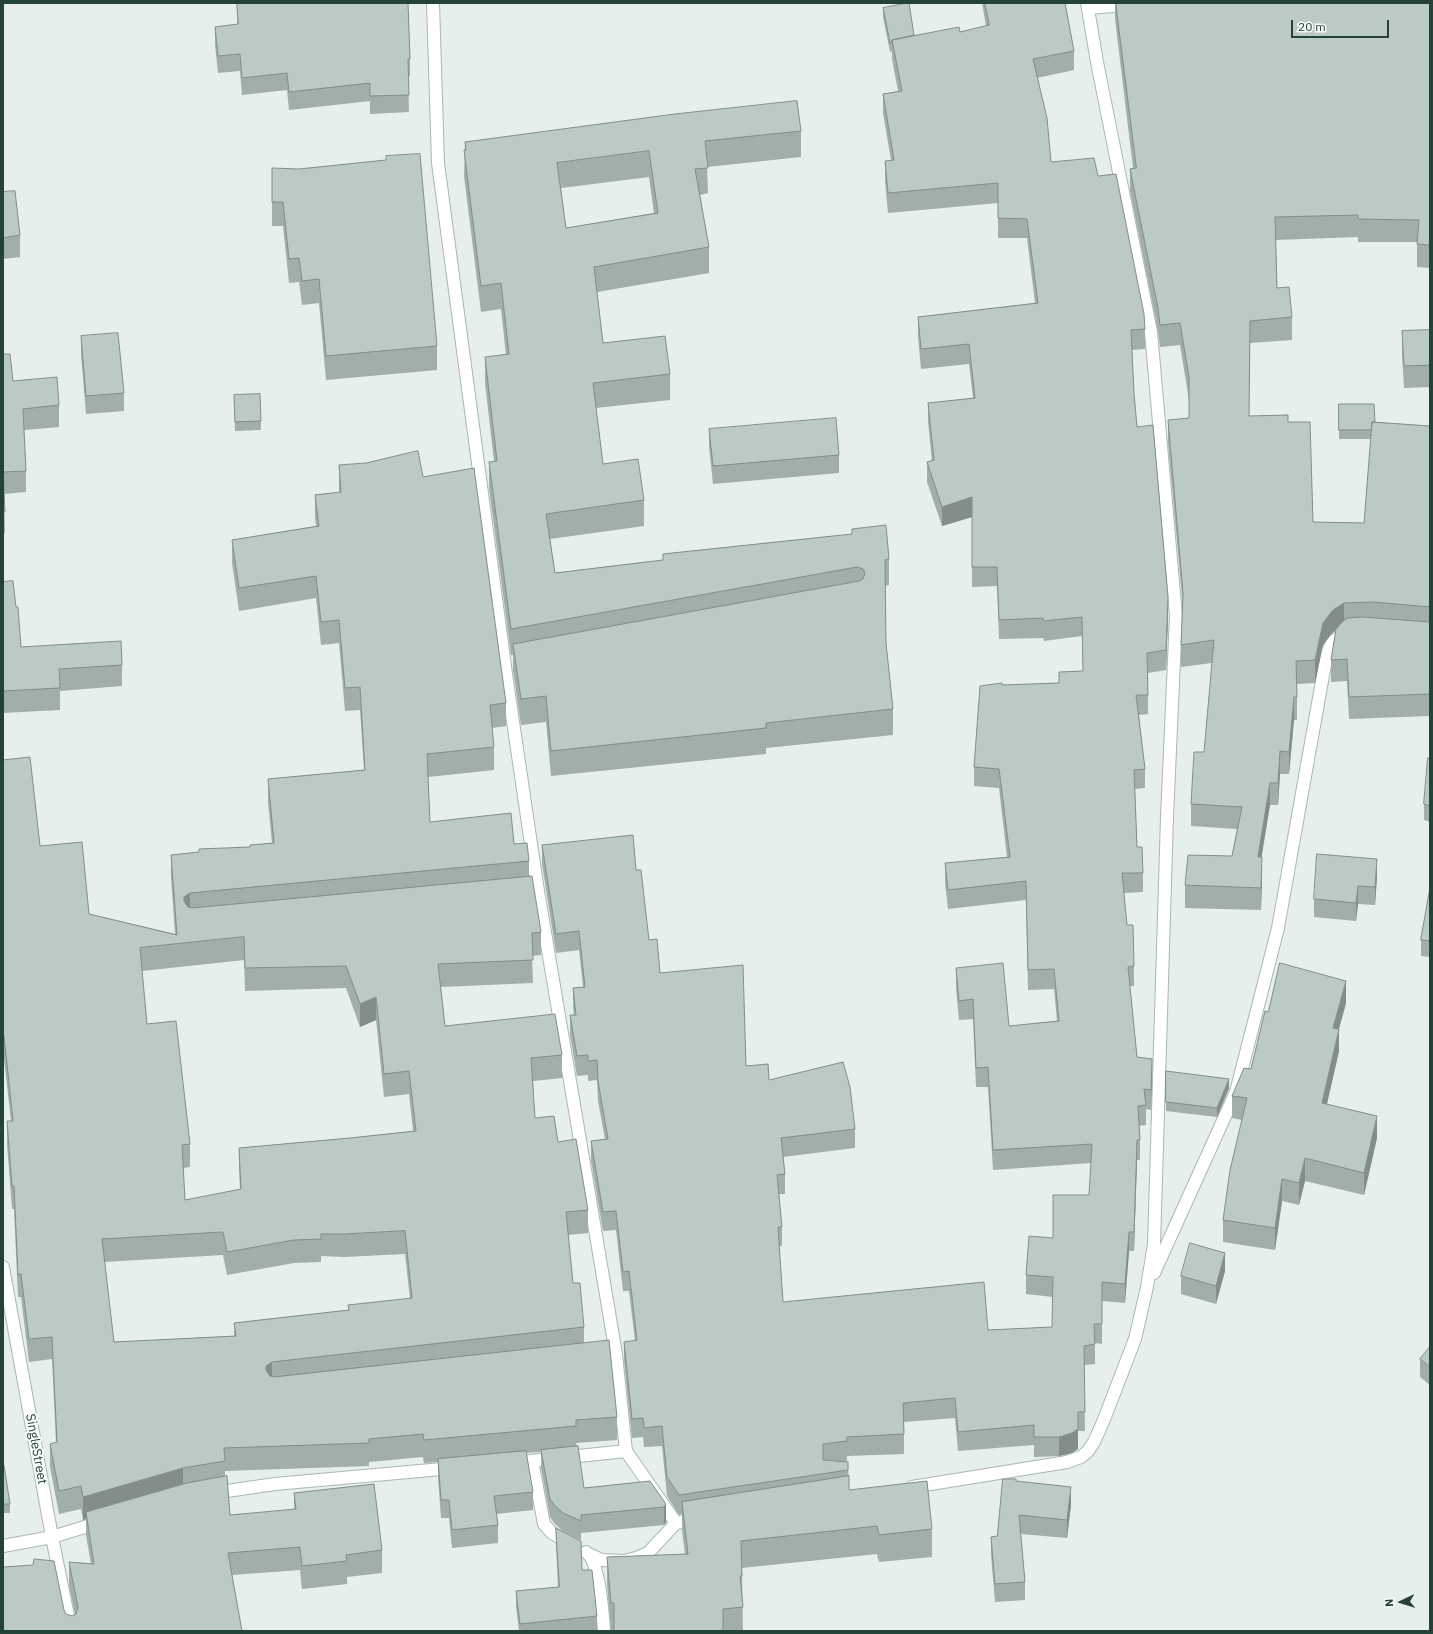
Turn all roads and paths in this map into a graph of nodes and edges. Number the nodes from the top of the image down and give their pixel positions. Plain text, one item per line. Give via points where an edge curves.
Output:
1 (433, 3) edge
2 (1150, 3) edge
3 (1088, 6) edge
4 (1356, 631) edge
5 (3, 1267) edge
6 (1147, 1287) junction
7 (626, 1451) junction
8 (532, 1461) junction
9 (501, 1464) edge
10 (462, 1467) edge
11 (901, 1488) edge
12 (200, 1495) edge
13 (707, 1518) edge
14 (111, 1519) edge
15 (676, 1523) junction
16 (52, 1537) junction
17 (3, 1546) edge
18 (588, 1554) junction
19 (71, 1631) edge
20 (604, 1631) edge

1 - 7 street via 438,163 509,664 534,892
2 - 3 street
3 - 6 street via 1151,332 1176,616 1154,1244
4 - 6 street via 1339,637 1328,652 1278,928 1236,1092
5 - 16 street, SingleStreet
6 - 11 street via 1135,1339 1094,1442 1085,1454 1075,1460 1049,1466
7 - 8 street
7 - 15 street
8 - 9 street
8 - 18 street via 544,1524 552,1534
10 - 12 street via 275,1484
13 - 15 street
14 - 16 street
15 - 18 street via 648,1553 636,1558 624,1561 602,1560
16 - 17 street
16 - 19 street, SingleStreet
18 - 20 street via 598,1577

